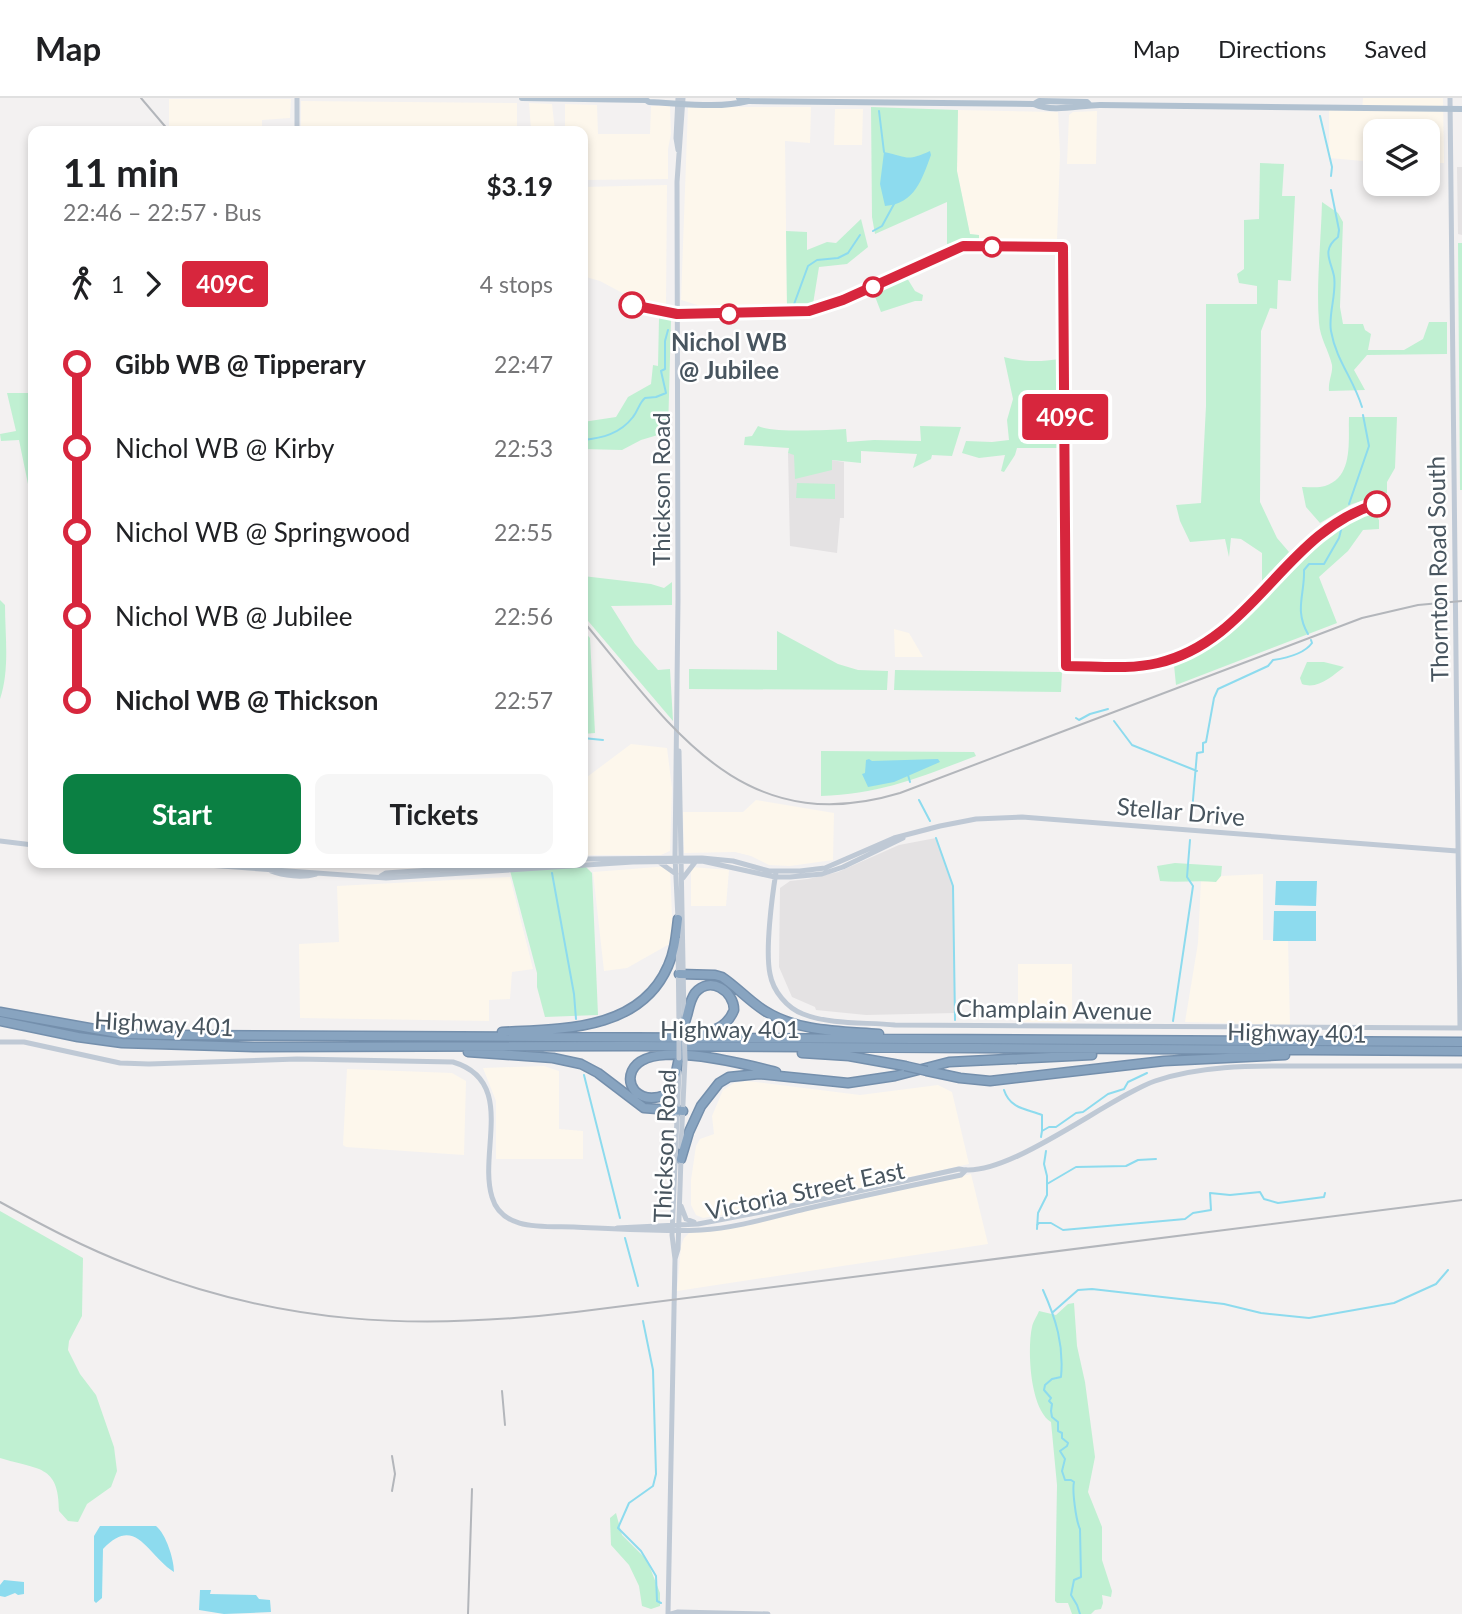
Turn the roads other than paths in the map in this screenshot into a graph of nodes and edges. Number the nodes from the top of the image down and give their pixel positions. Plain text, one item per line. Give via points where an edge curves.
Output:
1 (297, 98) edge
2 (522, 98) edge
3 (739, 98) edge
4 (1450, 98) edge
5 (647, 99) edge
6 (681, 100) edge
7 (749, 101) junction
8 (1450, 108) junction
9 (1462, 109) edge
10 (297, 126) edge
11 (1454, 497) junction
12 (1462, 497) edge
13 (0, 841) edge
14 (28, 844) edge
15 (678, 846) junction
16 (1457, 851) junction
17 (588, 859) edge
18 (678, 859) junction
19 (695, 859) junction
20 (661, 860) junction
21 (588, 865) edge
22 (244, 868) edge
23 (280, 868) edge
24 (297, 868) edge
25 (459, 868) edge
26 (539, 868) edge
27 (270, 870) junction
28 (316, 874) junction
29 (676, 874) junction
30 (776, 874) junction
31 (380, 876) junction
32 (682, 879) junction
33 (678, 919) junction
34 (681, 974) junction
35 (0, 1012) edge
36 (0, 1021) edge
37 (682, 1026) junction
38 (1461, 1028) edge
39 (425, 1036) junction
40 (648, 1038) junction
41 (980, 1039) junction
42 (0, 1042) edge
43 (1462, 1042) edge
44 (406, 1047) junction
45 (718, 1048) junction
46 (1320, 1050) junction
47 (1147, 1051) junction
48 (1462, 1051) edge
49 (682, 1059) junction
50 (1462, 1066) edge
51 (813, 1080) junction
52 (681, 1111) junction
53 (681, 1159) junction
54 (966, 1170) junction
55 (677, 1204) junction
56 (760, 1212) junction
57 (737, 1224) junction
58 (696, 1227) junction
59 (655, 1228) junction
60 (676, 1228) junction
61 (675, 1249) junction
62 (670, 1614) edge
63 (768, 1614) edge

1 - 10 main road
2 - 5 main road
3 - 7 main road
4 - 8 main road, Thornton Road South
5 - 6 main road via 649,103
6 - 7 main road
6 - 15 main road, Thickson Road via 676,138
7 - 8 main road via 1072,108
8 - 9 main road
8 - 11 main road, Thornton Road South
11 - 12 main road
11 - 16 main road, Thornton Road South
13 - 14 main road
15 - 18 main road, Thickson Road
15 - 19 main road
15 - 20 main road
16 - 30 main road, Stellar Drive via 1022,817 961,821 903,838 822,874
16 - 38 main road, Thornton Road South
17 - 20 main road
18 - 19 main road, Stellar Drive
18 - 20 main road, Stellar Drive
18 - 29 main road, Thickson Road
18 - 32 main road, Thickson Road
19 - 30 main road, Stellar Drive
19 - 32 main road
20 - 21 main road
20 - 29 main road
22 - 27 main road
23 - 27 main road
24 - 28 main road
25 - 31 main road
26 - 31 main road
27 - 28 main road
28 - 31 main road
29 - 33 main road, Thickson Road
30 - 38 main road, Champlain Avenue via 770,976 781,997 795,1010 821,1019 905,1025
32 - 34 main road, Thickson Road
33 - 34 main road, Thickson Road
33 - 39 highway via 673,952 663,976 646,998 622,1014 570,1027
34 - 37 main road, Thickson Road
34 - 41 highway via 719,975 762,1010 796,1025
35 - 39 highway, Highway 401 via 123,1034
36 - 44 highway, Highway 401 via 133,1043
37 - 40 highway via 700,988 720,987 732,1000 732,1015 721,1028
37 - 49 main road, Thickson Road, bridge
39 - 40 highway, Highway 401
40 - 41 highway, Highway 401
41 - 43 highway, Highway 401
42 - 59 main road, Victoria Street East via 24,1042 120,1063 453,1062 471,1069 483,1081 490,1101 490,1186 500,1213 513,1222 532,1225
44 - 45 highway, Highway 401
44 - 52 highway via 565,1060 598,1073 644,1108
45 - 46 highway, bridge via 849,1056 990,1080
45 - 47 highway, Highway 401
46 - 47 highway, Highway 401
46 - 48 highway, Highway 401
47 - 51 highway via 949,1062 869,1081
49 - 51 highway via 665,1095 643,1097 633,1088 634,1068 653,1056 717,1058
49 - 52 main road, Thickson Road
50 - 54 main road, Victoria Street East via 1205,1070 1153,1082 1048,1141 1009,1159
51 - 53 highway via 759,1074 729,1077 701,1106
52 - 53 main road, Thickson Road
52 - 55 main road, Thickson Road
53 - 55 main road, Thickson Road
54 - 56 main road, Victoria Street East
54 - 57 main road, Victoria Street East via 961,1175
55 - 58 main road
55 - 59 main road
55 - 60 main road, Thickson Road
56 - 57 main road
56 - 58 main road, Victoria Street East
57 - 58 main road, Victoria Street East
58 - 60 main road, Victoria Street East
58 - 61 main road
59 - 60 main road, Victoria Street East
59 - 61 main road
60 - 61 main road, Thickson Road
61 - 62 main road, Thickson Road
62 - 63 main road

